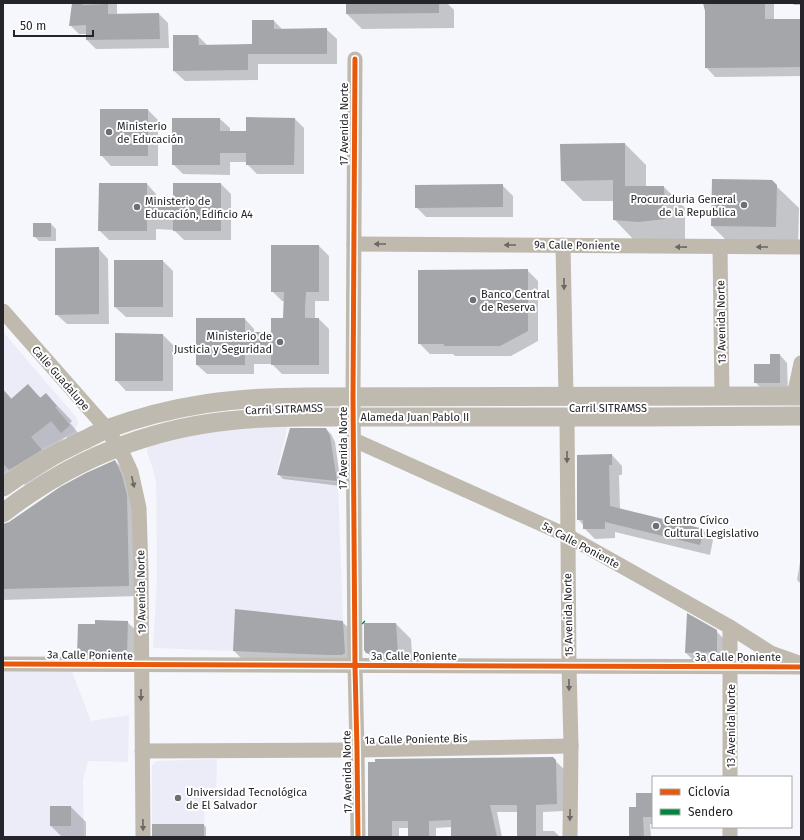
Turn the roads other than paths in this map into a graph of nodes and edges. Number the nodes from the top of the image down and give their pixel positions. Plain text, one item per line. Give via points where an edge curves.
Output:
1 (355, 59) dead end
2 (354, 244) junction
3 (563, 245) junction
4 (720, 247) junction
5 (801, 247) edge
6 (3, 311) edge
7 (801, 363) edge
8 (566, 396) junction
9 (722, 396) junction
10 (799, 400) edge
11 (353, 407) junction
12 (801, 416) edge
13 (567, 418) junction
14 (113, 438) junction
15 (354, 440) junction
16 (3, 486) edge
17 (3, 501) edge
18 (3, 513) edge
19 (568, 536) junction
20 (730, 627) junction
21 (801, 663) edge
22 (3, 664) edge
23 (141, 666) junction
24 (355, 666) junction
25 (569, 666) junction
26 (731, 667) junction
27 (801, 667) edge
28 (571, 746) junction
29 (357, 750) junction
30 (142, 751) junction
31 (730, 776) edge
32 (143, 837) edge
33 (358, 837) edge
34 (570, 837) edge

1 - 2 street, 17 Avenida Norte
3 -> 2 street, 9a Calle Poniente
2 - 11 street, 17 Avenida Norte
4 -> 3 street, 9a Calle Poniente
3 -> 8 street
5 -> 4 street, 9a Calle Poniente
4 - 9 street, 13 Avenida Norte
6 - 14 street, Calle Guadalupe
7 - 10 street
8 - 9 main road, Alameda Juan Pablo II
8 - 11 main road, Alameda Juan Pablo II
9 - 10 main road, Alameda Juan Pablo II
10 - 11 main road, Carril SITRAMSS via 720,408
11 - 13 main road, Alameda Juan Pablo II
11 - 14 main road, Alameda Juan Pablo II via 227,421
11 - 15 street, 17 Avenida Norte
12 - 13 main road, Alameda Juan Pablo II
13 -> 19 street, 15 Avenida Norte
14 - 16 main road, Alameda Juan Pablo II via 71,446
14 - 17 main road via 34,479
14 - 18 main road, Alameda Juan Pablo II via 77,465 46,482
14 -> 23 street, 19 Avenida Norte via 131,472 139,508
15 - 19 street, 5a Calle Poniente
15 - 24 street, 17 Avenida Norte
19 - 20 street, 5a Calle Poniente
19 - 25 street, 15 Avenida Norte
20 - 21 street, 5a Calle Poniente via 771,653
20 - 26 street, 13 Avenida Norte
22 - 23 street, 3a Calle Poniente
23 - 24 street, 3a Calle Poniente
23 -> 30 street, 19 Avenida Norte
24 - 25 street, 3a Calle Poniente
24 - 29 street, 17 Avenida Norte
25 - 26 street, 3a Calle Poniente
25 -> 28 street, 15 Avenida Norte
26 - 27 street, 3a Calle Poniente
26 - 31 street, 13 Avenida Norte
28 - 29 street, 1a Calle Poniente Bis
28 -> 34 street, 15 Avenida Norte
29 - 30 street, 1a Calle Poniente Bis
29 - 33 street, 17 Avenida Norte
30 -> 32 street, 19 Avenida Norte

